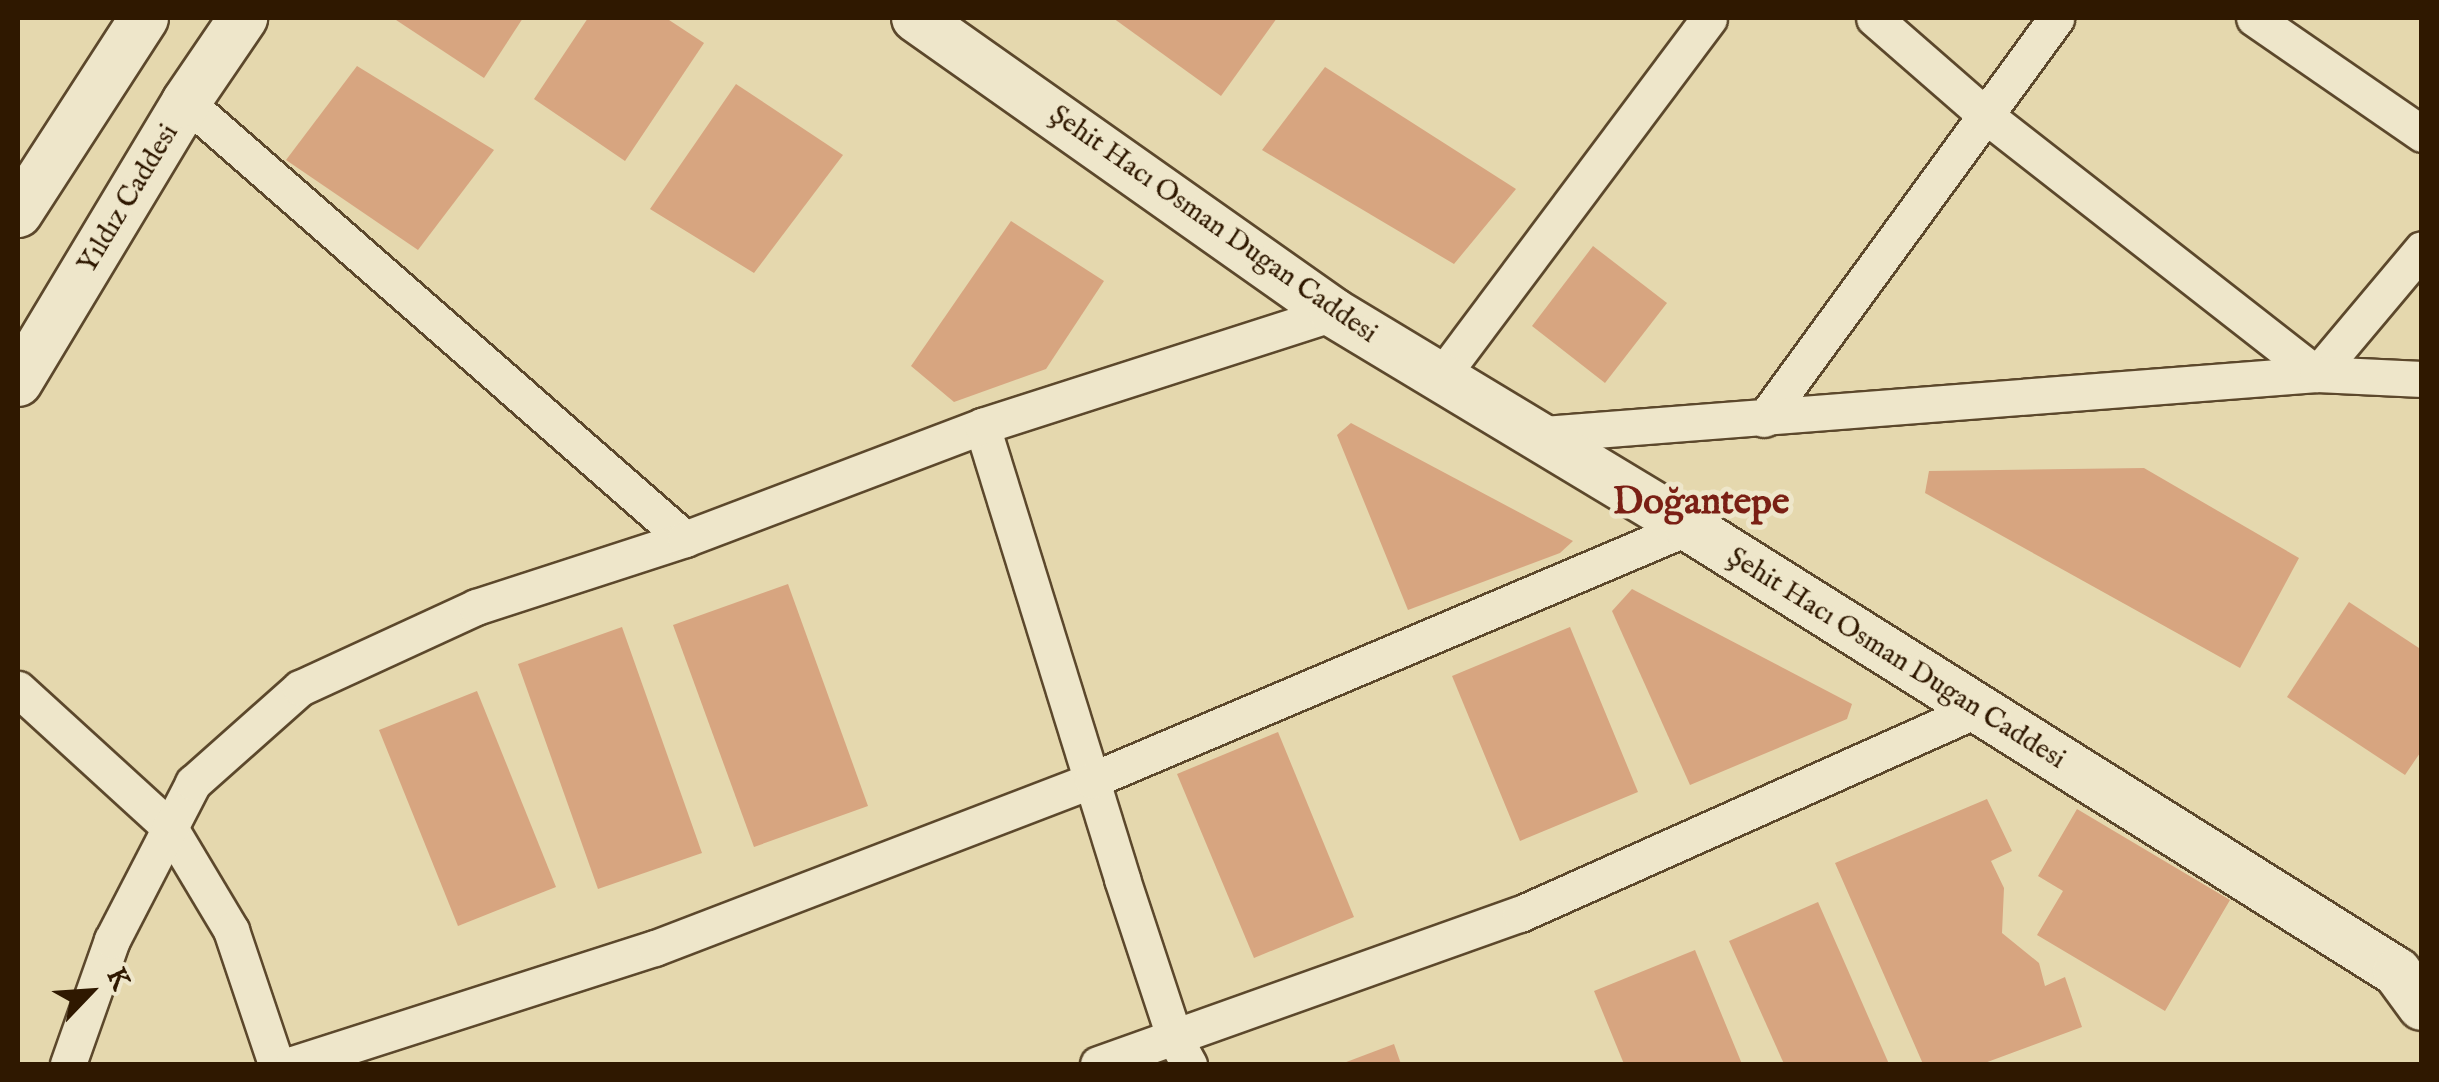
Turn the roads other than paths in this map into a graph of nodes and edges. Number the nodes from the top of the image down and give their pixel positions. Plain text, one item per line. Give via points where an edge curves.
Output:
1 (144, 18) edge
2 (243, 18) edge
3 (916, 18) edge
4 (1709, 18) edge
5 (1874, 18) edge
6 (2056, 18) edge
7 (2254, 18) edge
8 (186, 102) junction
9 (1986, 114) junction
10 (2422, 134) edge
11 (18, 213) edge
12 (2422, 249) edge
13 (1334, 313) junction
14 (2317, 374) junction
15 (1440, 378) junction
16 (2422, 379) edge
17 (18, 382) edge
18 (1764, 419) junction
19 (982, 426) junction
20 (1530, 435) junction
21 (1689, 527) junction
22 (685, 540) junction
23 (18, 690) edge
24 (1974, 710) junction
25 (1092, 780) junction
26 (170, 828) junction
27 (2413, 984) edge
28 (1182, 1052) edge
29 (68, 1064) edge
30 (276, 1064) edge
31 (293, 1064) edge
32 (1098, 1064) edge

1 - 11 main road
2 - 8 main road, Yıldız Caddesi
3 - 13 main road, Şehit Hacı Osman Dugan Caddesi
4 - 15 street
5 - 9 street
6 - 9 street
7 - 10 street
8 - 17 main road, Yıldız Caddesi
8 - 22 street
9 - 14 street
9 - 18 street
12 - 14 street
13 - 15 main road, Şehit Hacı Osman Dugan Caddesi
13 - 19 street
14 - 16 street
14 - 18 street
15 - 20 main road, Şehit Hacı Osman Dugan Caddesi
18 - 20 street
19 - 22 street
19 - 25 street
20 - 21 main road, Şehit Hacı Osman Dugan Caddesi
21 - 24 main road, Şehit Hacı Osman Dugan Caddesi
21 - 25 street
22 - 26 street via 476,608 300,688 193,784
23 - 26 street
24 - 27 main road, Şehit Hacı Osman Dugan Caddesi
24 - 28 street via 1520,914
25 - 28 street
25 - 31 street via 654,948
26 - 29 street via 112,940
26 - 30 street via 231,930
28 - 32 street

